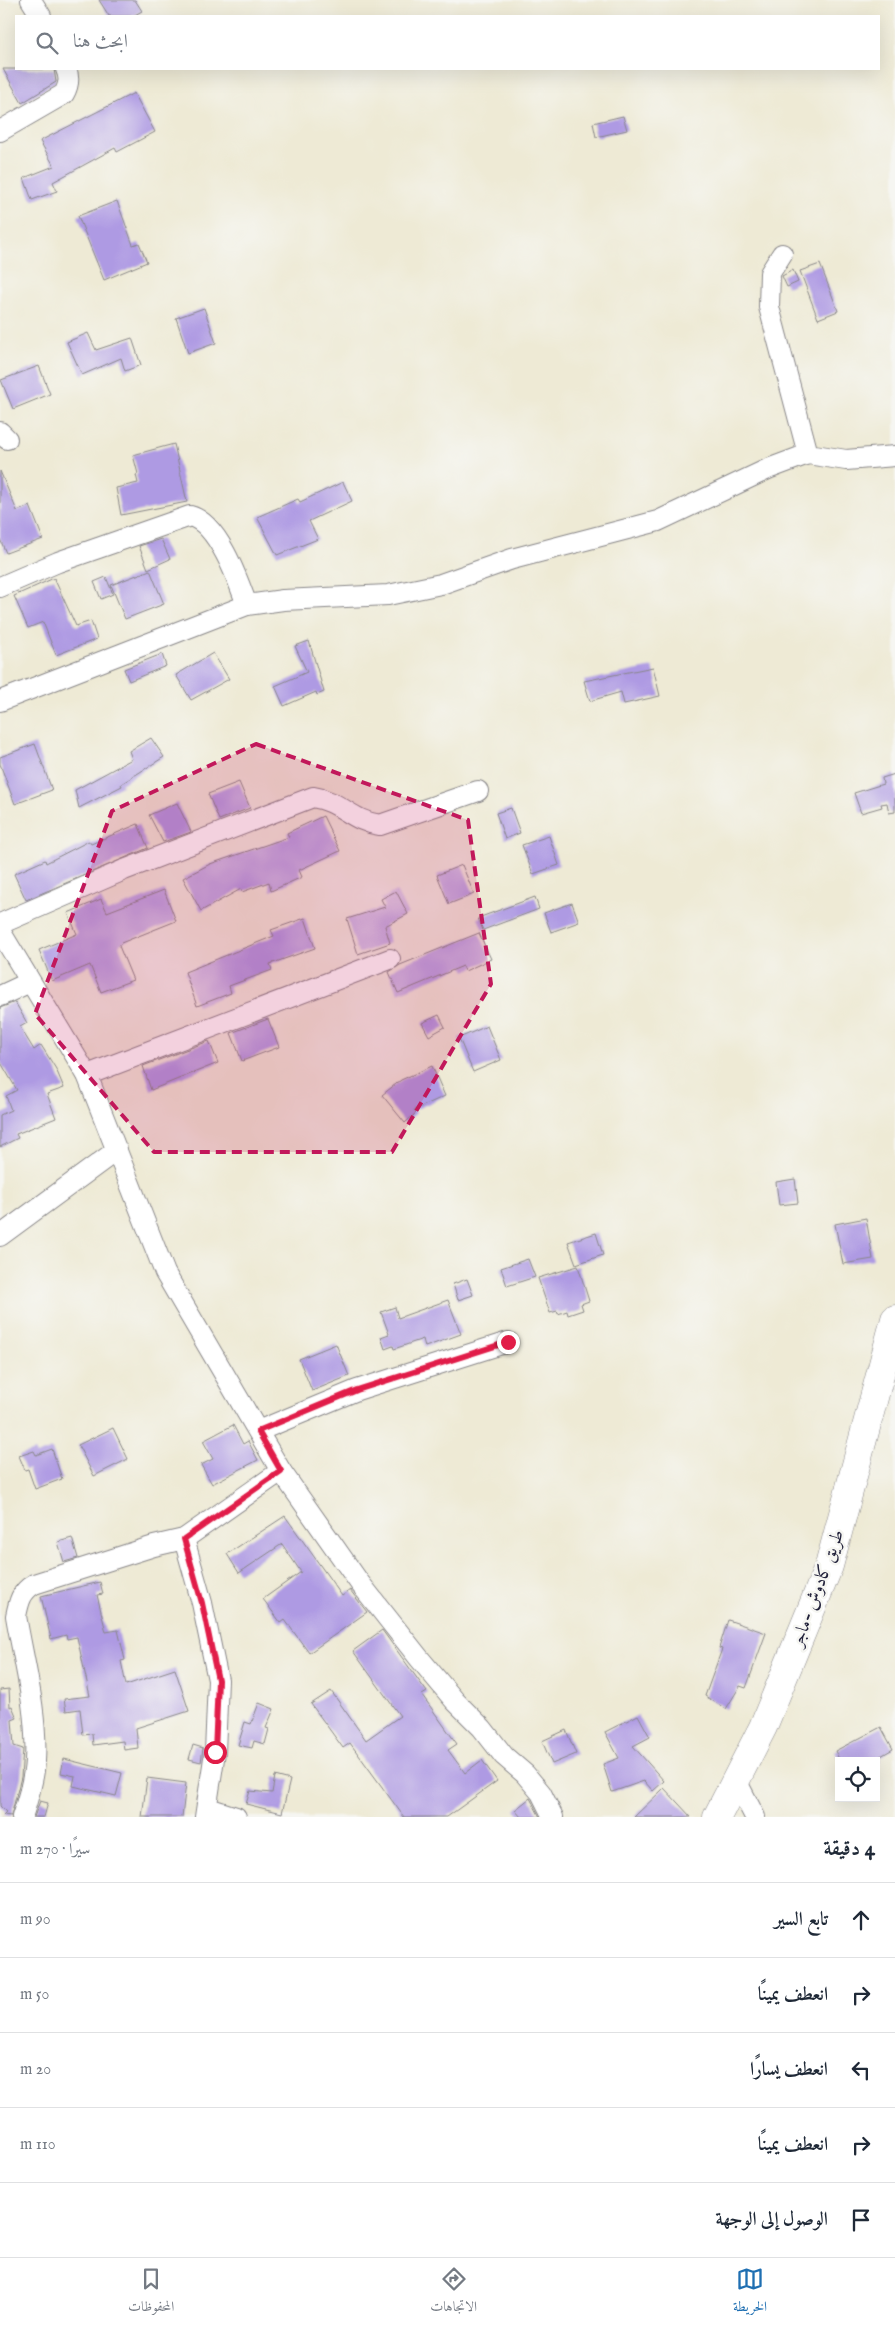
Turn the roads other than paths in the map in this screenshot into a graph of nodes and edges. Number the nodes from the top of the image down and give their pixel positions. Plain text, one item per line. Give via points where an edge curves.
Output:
1 (31, 0) edge
2 (40, 15) edge
3 (66, 70) edge
4 (0, 131) edge
5 (782, 254) dead end
6 (808, 454) junction
7 (895, 456) edge
8 (0, 587) edge
9 (248, 605) junction
10 (0, 701) edge
11 (478, 791) dead end
12 (0, 924) edge
13 (0, 931) edge
14 (390, 959) dead end
15 (30, 982) junction
16 (0, 996) edge
17 (87, 1075) junction
18 (117, 1150) junction
19 (0, 1236) edge
20 (895, 1319) edge
21 (508, 1342) dead end
22 (891, 1356) edge
23 (258, 1431) junction
24 (281, 1471) junction
25 (184, 1539) junction
26 (736, 1780) junction
27 (207, 1812) edge
28 (22, 1817) edge
29 (236, 1817) edge
30 (553, 1817) edge
31 (717, 1817) edge
32 (755, 1817) edge

1 - 2 street
3 - 4 street via 69,86 64,94
5 - 6 street via 770,274 769,307
6 - 7 street via 846,460
6 - 9 street via 768,469 658,521 512,559 441,584 388,595
8 - 9 street via 58,562 190,516 205,524 230,559
9 - 10 street
11 - 12 street via 380,825 368,823 328,799 313,797 124,870
13 - 15 street
14 - 17 street
15 - 16 street
15 - 17 street
17 - 18 street
18 - 19 street
18 - 23 street via 165,1273
20 - 22 highway, طريق كادوش -ماجر
21 - 23 street via 357,1390
22 - 26 highway, طريق كادوش -ماجر via 829,1566 763,1727
23 - 24 street
24 - 25 street
24 - 30 street via 419,1658 504,1756 525,1774 541,1793
25 - 27 street via 218,1680 215,1752
25 - 28 street via 52,1578 25,1590 16,1616 34,1718 35,1762
26 - 31 highway, طريق كادوش -ماجر
26 - 32 street
27 - 29 street

